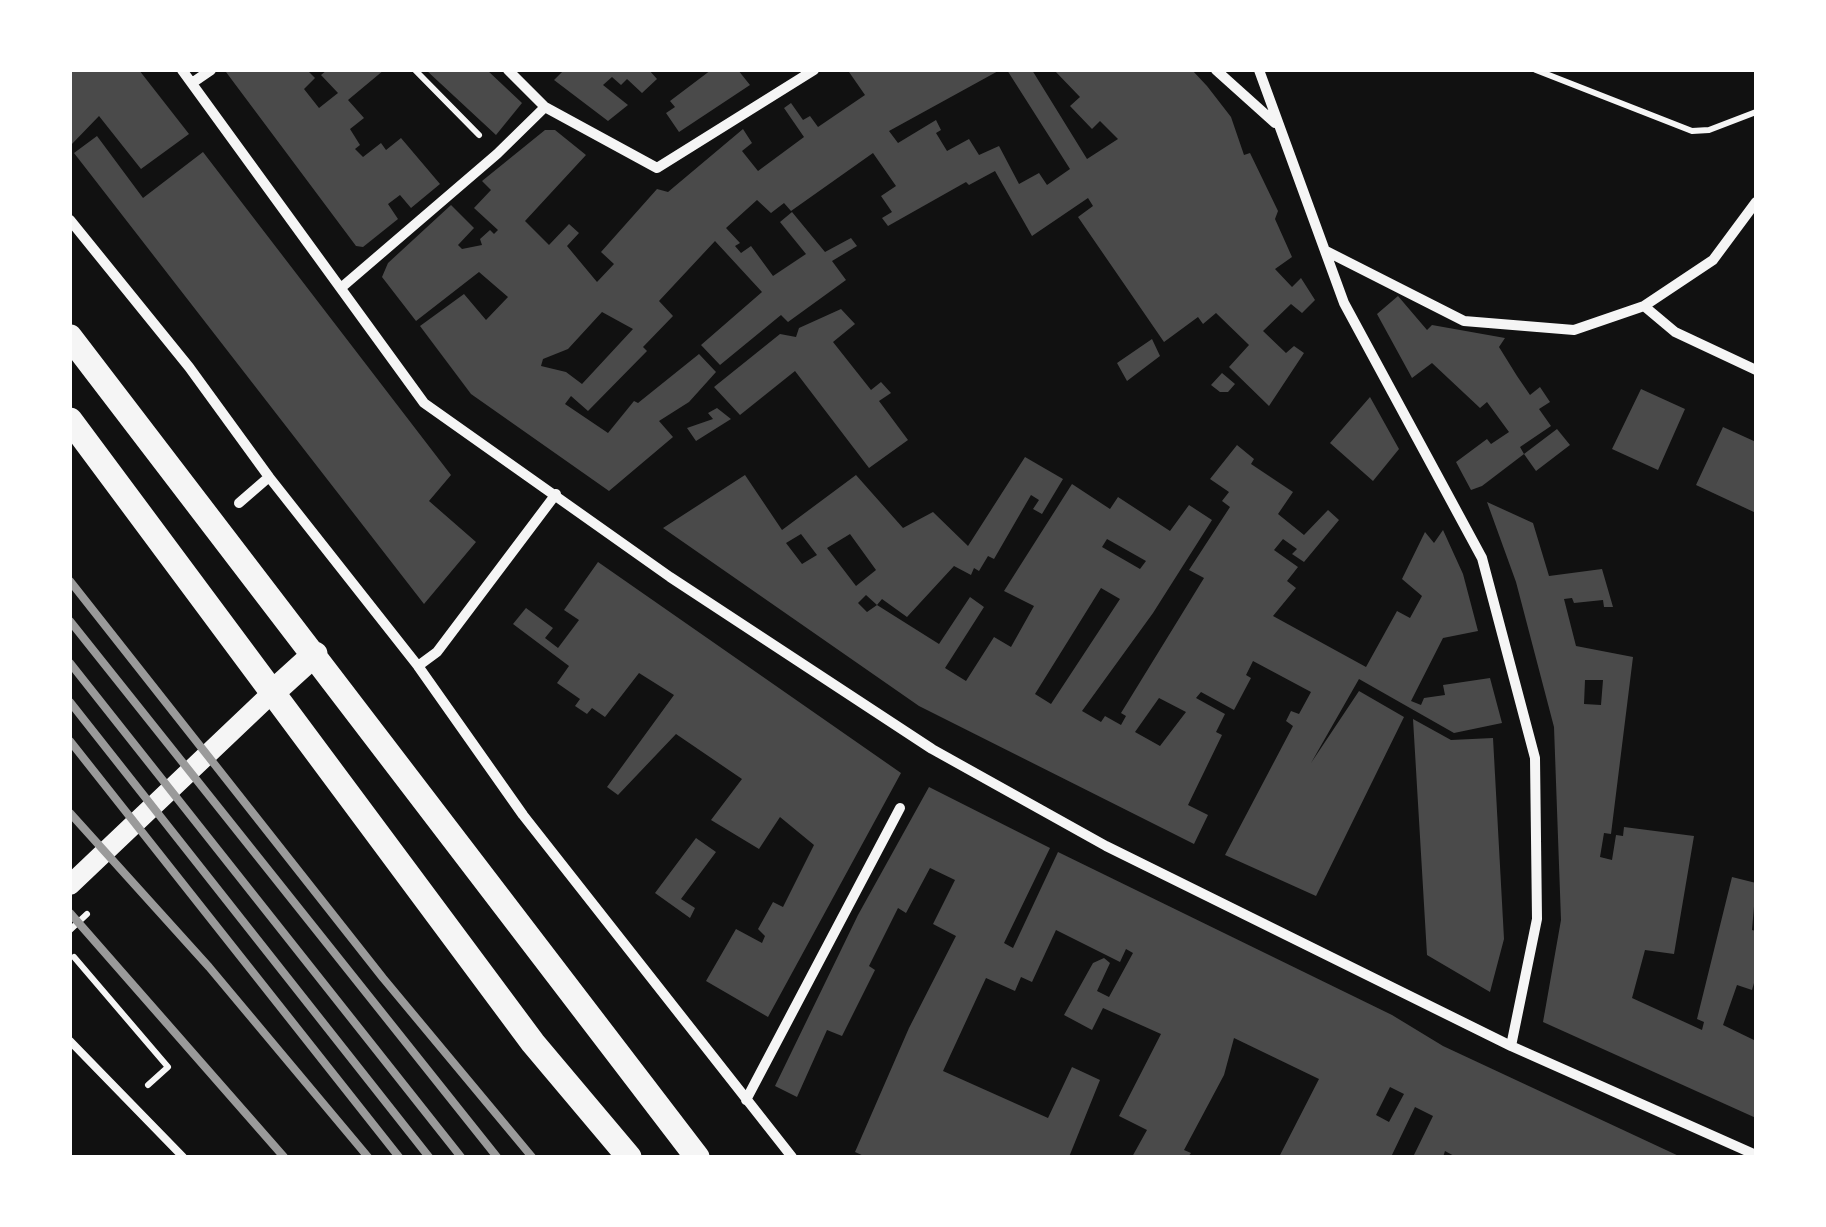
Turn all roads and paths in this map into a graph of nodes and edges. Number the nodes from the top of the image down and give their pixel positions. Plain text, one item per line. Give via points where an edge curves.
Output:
1 (182, 70) edge
2 (211, 70) edge
3 (416, 70) edge
4 (508, 70) edge
5 (814, 70) edge
6 (1216, 70) edge
7 (1259, 70) edge
8 (1536, 70) edge
9 (192, 83) junction
10 (545, 107) junction
11 (1756, 112) edge
12 (1275, 124) junction
13 (498, 154) junction
14 (1756, 202) edge
15 (70, 220) edge
16 (1326, 251) junction
17 (342, 287) junction
18 (1644, 306) junction
19 (70, 337) edge
20 (1756, 370) edge
21 (70, 420) edge
22 (268, 477) junction
23 (556, 494) junction
24 (238, 504) dead end
25 (316, 654) junction
26 (418, 666) junction
27 (272, 694) junction
28 (900, 808) dead end
29 (70, 885) edge
30 (74, 956) dead end
31 (70, 1041) edge
32 (1510, 1046) junction
33 (168, 1068) dead end
34 (746, 1100) junction
35 (1756, 1155) edge
36 (182, 1157) edge
37 (630, 1157) edge
38 (697, 1157) edge
39 (792, 1157) edge

1 - 9 street
2 - 9 street
3 - 13 path
4 - 10 street
5 - 10 street via 658,168
6 - 12 street
7 - 12 street
8 - 11 path via 1692,130
9 - 17 street
10 - 13 street
12 - 16 street
13 - 17 street
14 - 18 street via 1713,260
15 - 22 street via 190,367
16 - 18 street via 1464,321 1574,330
16 - 32 street via 1344,303 1482,558 1535,758 1537,920
17 - 23 street via 424,403
18 - 20 street via 1675,332
19 - 25 main road
21 - 27 main road
22 - 24 street
22 - 26 street
23 - 26 street via 437,652
23 - 32 street via 932,749 1106,846
25 - 27 main road
25 - 38 main road
26 - 34 street via 523,815
27 - 29 main road
27 - 37 main road via 533,1043
28 - 34 street
30 - 33 path
31 - 36 lane
32 - 35 street
34 - 39 street

